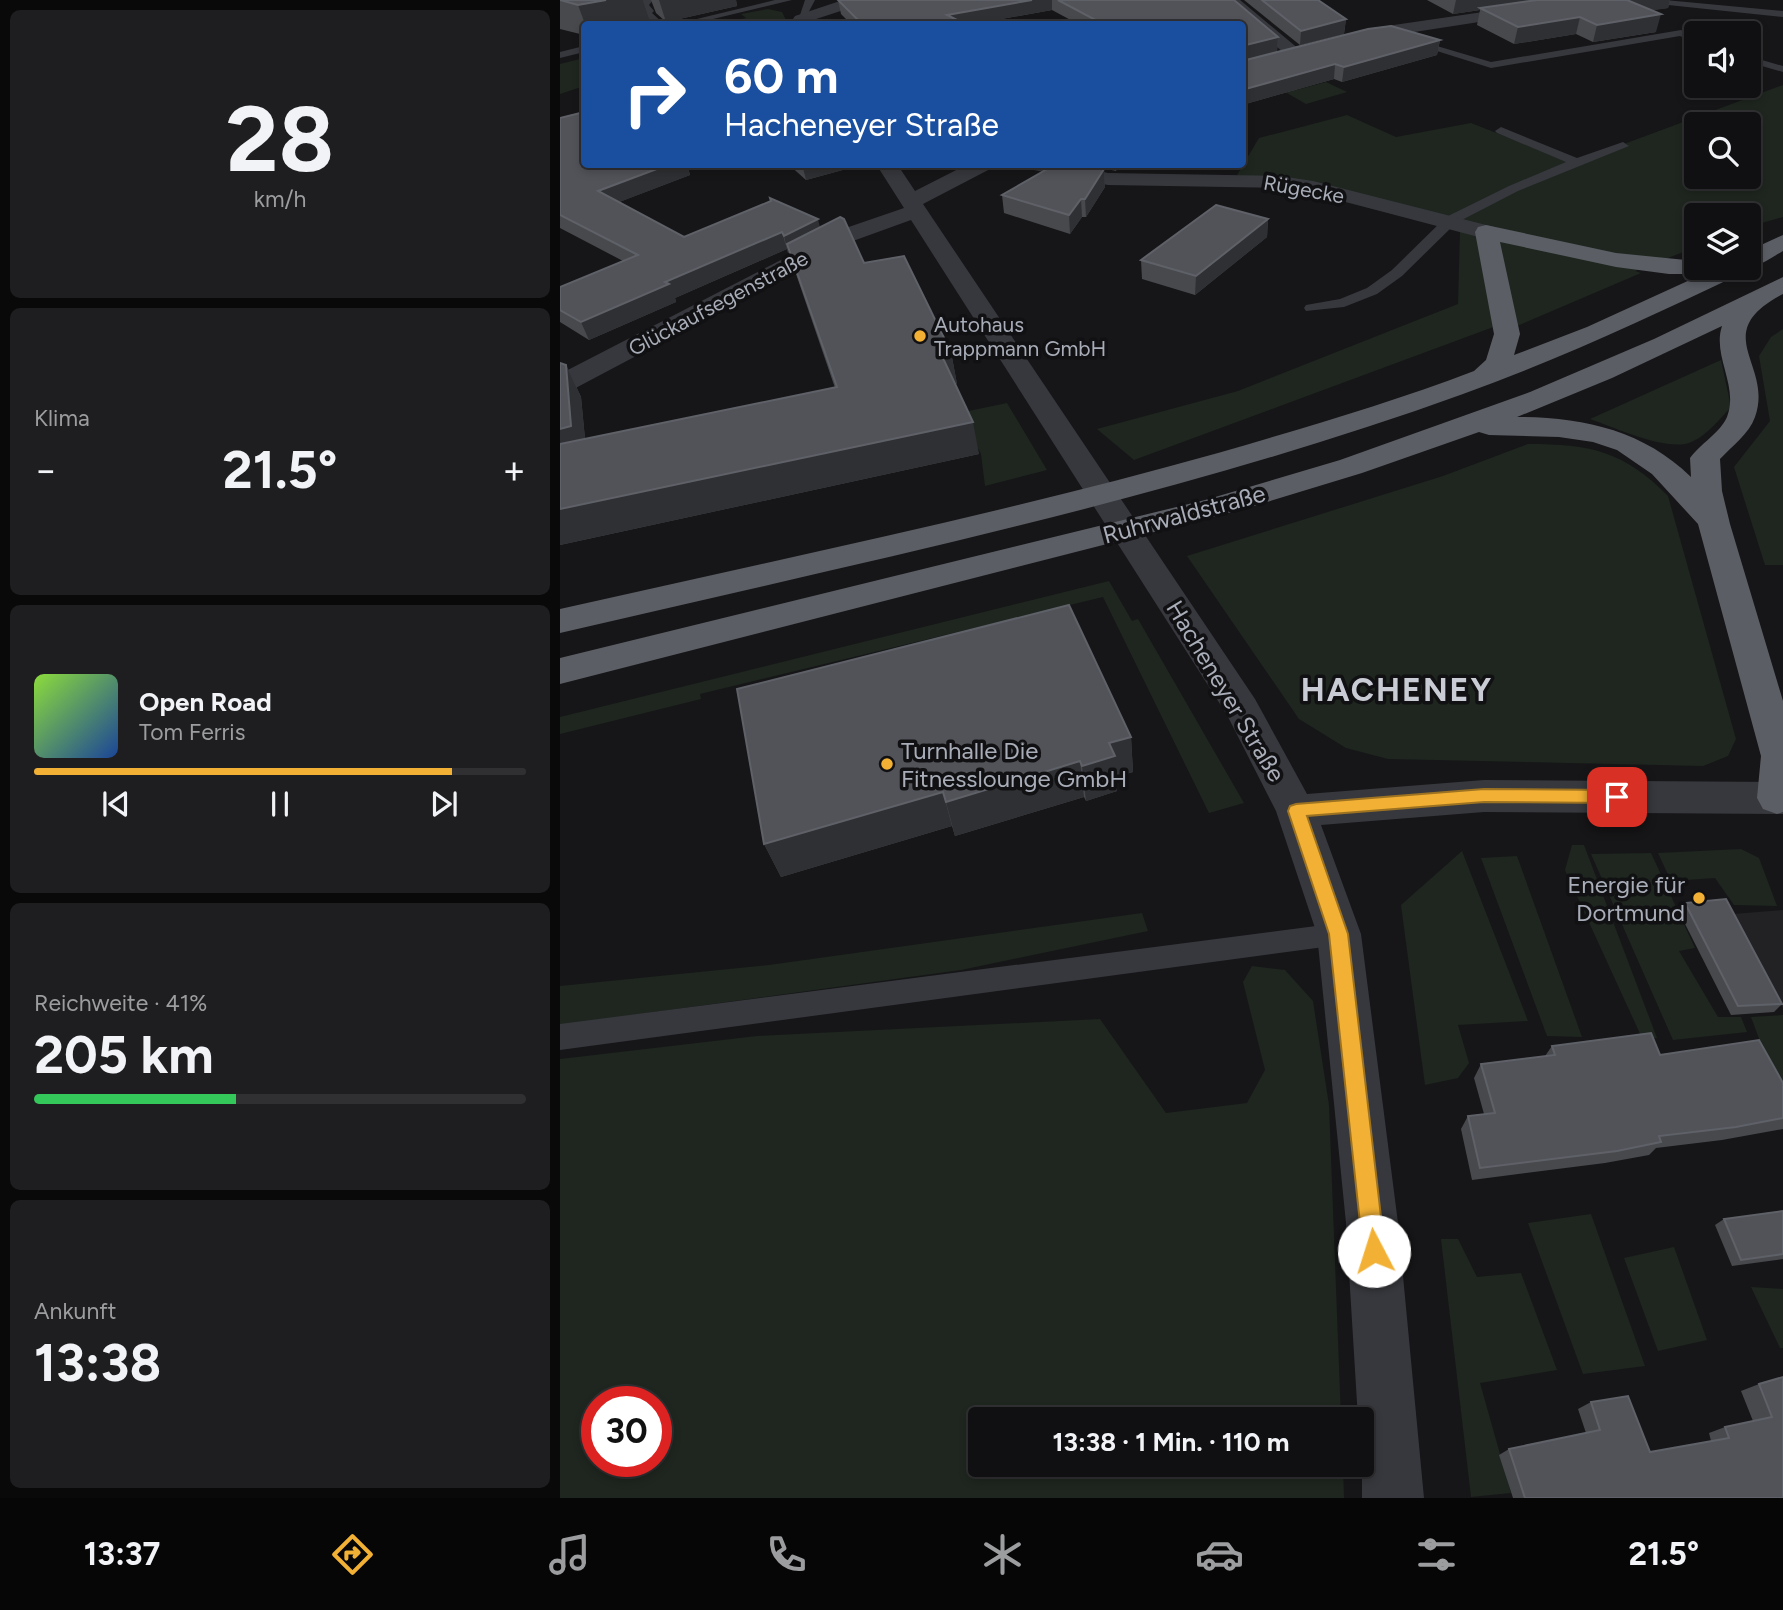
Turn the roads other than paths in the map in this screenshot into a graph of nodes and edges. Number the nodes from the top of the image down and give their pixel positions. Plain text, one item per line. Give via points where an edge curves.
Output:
1 (648, 0) edge
2 (787, 0) edge
3 (810, 0) edge
4 (859, 0) edge
5 (1230, 0) edge
6 (1655, 0) edge
7 (1668, 2) edge
8 (1543, 8) edge
9 (1783, 14) edge
10 (1662, 15) edge
11 (655, 21) edge
12 (694, 21) edge
13 (801, 21) edge
14 (802, 21) edge
15 (805, 21) edge
16 (1672, 24) dead end
17 (1380, 32) junction
18 (1681, 33) junction
19 (1684, 34) edge
20 (1335, 45) edge
21 (581, 50) edge
22 (560, 55) edge
23 (1278, 60) edge
24 (1761, 63) edge
25 (1783, 69) edge
26 (1501, 131) dead end
27 (1623, 146) dead end
28 (1576, 162) junction
29 (889, 168) edge
30 (978, 168) edge
31 (1054, 168) edge
32 (914, 207) junction
33 (1448, 221) junction
34 (1486, 232) junction
35 (1783, 242) edge
36 (1761, 254) edge
37 (1684, 267) edge
38 (1708, 280) edge
39 (1783, 284) edge
40 (1753, 300) junction
41 (1311, 308) dead end
42 (1482, 377) junction
43 (560, 385) edge
44 (1464, 426) junction
45 (1714, 524) junction
46 (560, 621) edge
47 (560, 671) edge
48 (1781, 804) edge
49 (1296, 811) junction
50 (1339, 934) junction
51 (560, 1037) edge
52 (1393, 1498) edge

1 - 11 lane via 644,5 647,14
2 - 12 lane
2 - 13 street
3 - 14 lane
4 - 15 street
5 - 23 street via 1303,53
6 - 7 lane
7 - 9 lane
7 - 10 lane via 1672,10
8 - 17 street
16 - 18 lane
17 - 18 lane via 1491,65
17 - 20 street
18 - 19 lane
21 - 22 lane
24 - 25 lane
26 - 28 lane
27 - 28 lane
28 - 33 lane
29 - 32 street, Hacheneyer Straße
30 - 32 street, Glückaufsegenstraße
31 - 33 street, Rügecke via 1108,179 1280,182
32 - 43 street, Glückaufsegenstraße via 845,236
32 - 49 street, Hacheneyer Straße via 1242,709
33 - 34 street, Rügecke
33 - 41 lane via 1389,281 1340,305
34 - 37 highway via 1607,260
34 - 42 highway via 1507,334 1498,363
35 - 36 highway, Ruhrwaldstraße
38 - 42 highway, Ruhrwaldstraße via 1598,332
39 - 40 highway, Ruhrwaldstraße
40 - 44 highway, Ruhrwaldstraße via 1577,382
40 - 45 highway via 1739,312 1732,330 1744,401 1740,419 1705,458
42 - 46 highway, Ruhrwaldstraße via 1334,427 1141,483
44 - 45 highway via 1557,427 1626,443 1661,464 1686,487
44 - 47 highway, Ruhrwaldstraße via 1286,487
45 - 48 highway via 1780,756
48 - 49 street, Hacheneyer Straße via 1484,796
49 - 50 street
50 - 51 lane
50 - 52 street via 1372,1223

